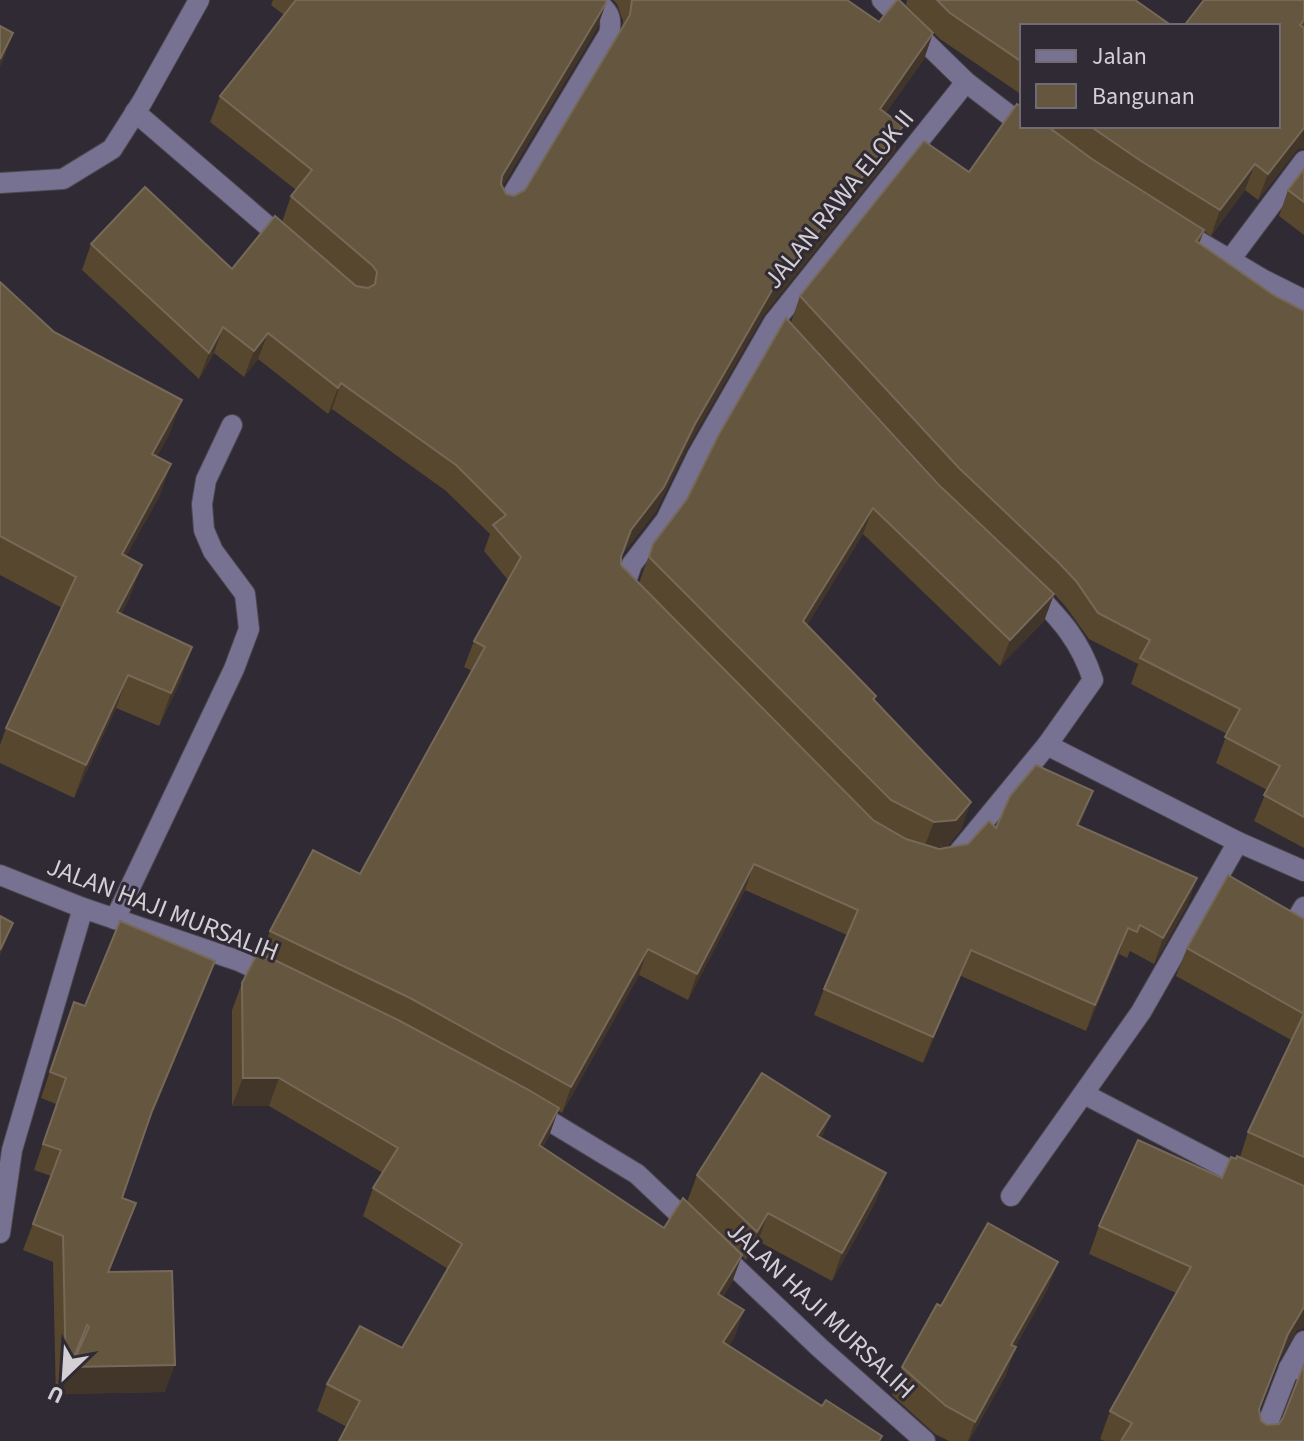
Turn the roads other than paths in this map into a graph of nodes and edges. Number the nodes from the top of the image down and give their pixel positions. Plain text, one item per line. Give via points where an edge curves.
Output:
1 (199, 0) edge
2 (594, 0) edge
3 (882, 0) edge
4 (966, 82) junction
5 (135, 112) junction
6 (1020, 124) edge
7 (1304, 161) edge
8 (0, 183) edge
9 (504, 209) edge
10 (1164, 221) edge
11 (297, 252) edge
12 (1229, 261) junction
13 (1304, 300) edge
14 (774, 322) junction
15 (814, 367) edge
16 (232, 425) dead end
17 (1021, 578) edge
18 (646, 608) edge
19 (1047, 745) junction
20 (1238, 842) junction
21 (922, 863) edge
22 (1304, 871) edge
23 (0, 875) edge
24 (1304, 907) edge
25 (83, 908) junction
26 (115, 919) junction
27 (1292, 927) edge
28 (295, 988) edge
29 (1084, 1094) junction
30 (511, 1098) edge
31 (1268, 1188) edge
32 (1011, 1196) dead end
33 (0, 1233) edge
34 (1304, 1341) edge
35 (1296, 1369) edge
36 (925, 1441) edge
37 (1261, 1441) edge

1 - 5 street
2 - 9 street via 610,15 609,34
3 - 4 street
4 - 6 street
4 - 14 street, JALAN RAWA ELOK II
5 - 8 street via 112,149 63,179
5 - 11 street
7 - 12 street
10 - 12 street
12 - 13 street
14 - 15 street, JALAN RAWA ELOK II
14 - 18 street via 666,520 626,576 624,587
16 - 26 street via 206,480 204,530 245,594 249,629
17 - 19 street via 1067,626 1085,654 1093,680
19 - 20 street
19 - 21 street via 954,858
20 - 22 street
20 - 29 street via 1226,881
23 - 25 street, JALAN HAJI MURSALIH
24 - 27 street
25 - 26 street, JALAN HAJI MURSALIH
25 - 33 street via 12,1150
26 - 28 street, JALAN HAJI MURSALIH via 239,961
29 - 31 street
29 - 32 street
30 - 36 street, JALAN HAJI MURSALIH via 637,1174
34 - 35 street
35 - 37 street

